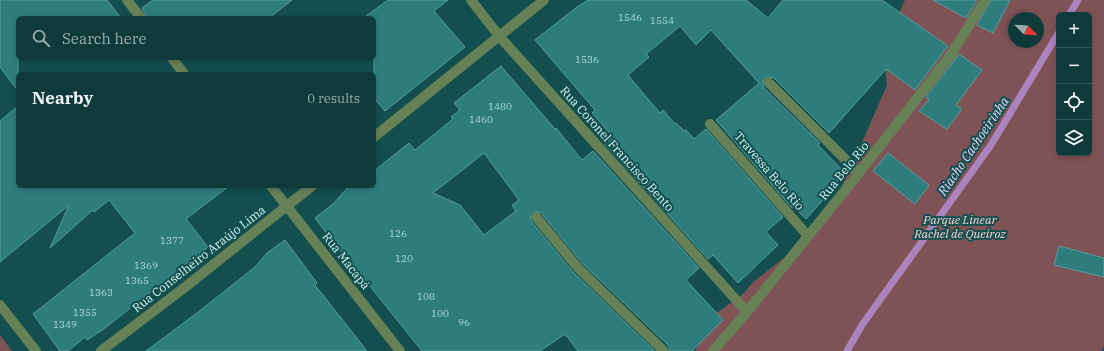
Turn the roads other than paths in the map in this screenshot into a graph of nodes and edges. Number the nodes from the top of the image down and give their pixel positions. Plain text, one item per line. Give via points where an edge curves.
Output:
1 (127, 0) edge
2 (471, 0) edge
3 (544, 0) edge
4 (985, 0) edge
5 (139, 16) edge
6 (499, 36) junction
7 (174, 60) edge
8 (182, 72) edge
9 (769, 83) dead end
10 (710, 124) dead end
11 (376, 135) edge
12 (859, 173) junction
13 (273, 188) edge
14 (310, 188) edge
15 (287, 207) junction
16 (536, 217) dead end
17 (808, 236) junction
18 (0, 305) edge
19 (747, 312) junction
20 (36, 351) edge
21 (101, 351) edge
22 (400, 351) edge
23 (664, 351) edge
24 (713, 351) edge

1 - 5 street
2 - 6 street, Rua Coronel Francisco Bento
3 - 6 street
4 - 12 street, Rua Belo Rio via 950,56
6 - 11 street
6 - 19 street, Rua Coronel Francisco Bento
7 - 8 street
9 - 12 street
10 - 17 street, Travessa Belo Rio
12 - 17 street, Rua Belo Rio
13 - 15 street, Rua Macapá
14 - 15 street, Rua Conselheiro Araújo Lima
15 - 21 street, Rua Conselheiro Araújo Lima
15 - 22 street, Rua Macapá
16 - 23 street via 578,268
17 - 19 street, Rua Belo Rio
18 - 20 street
19 - 24 street, Rua Belo Rio

